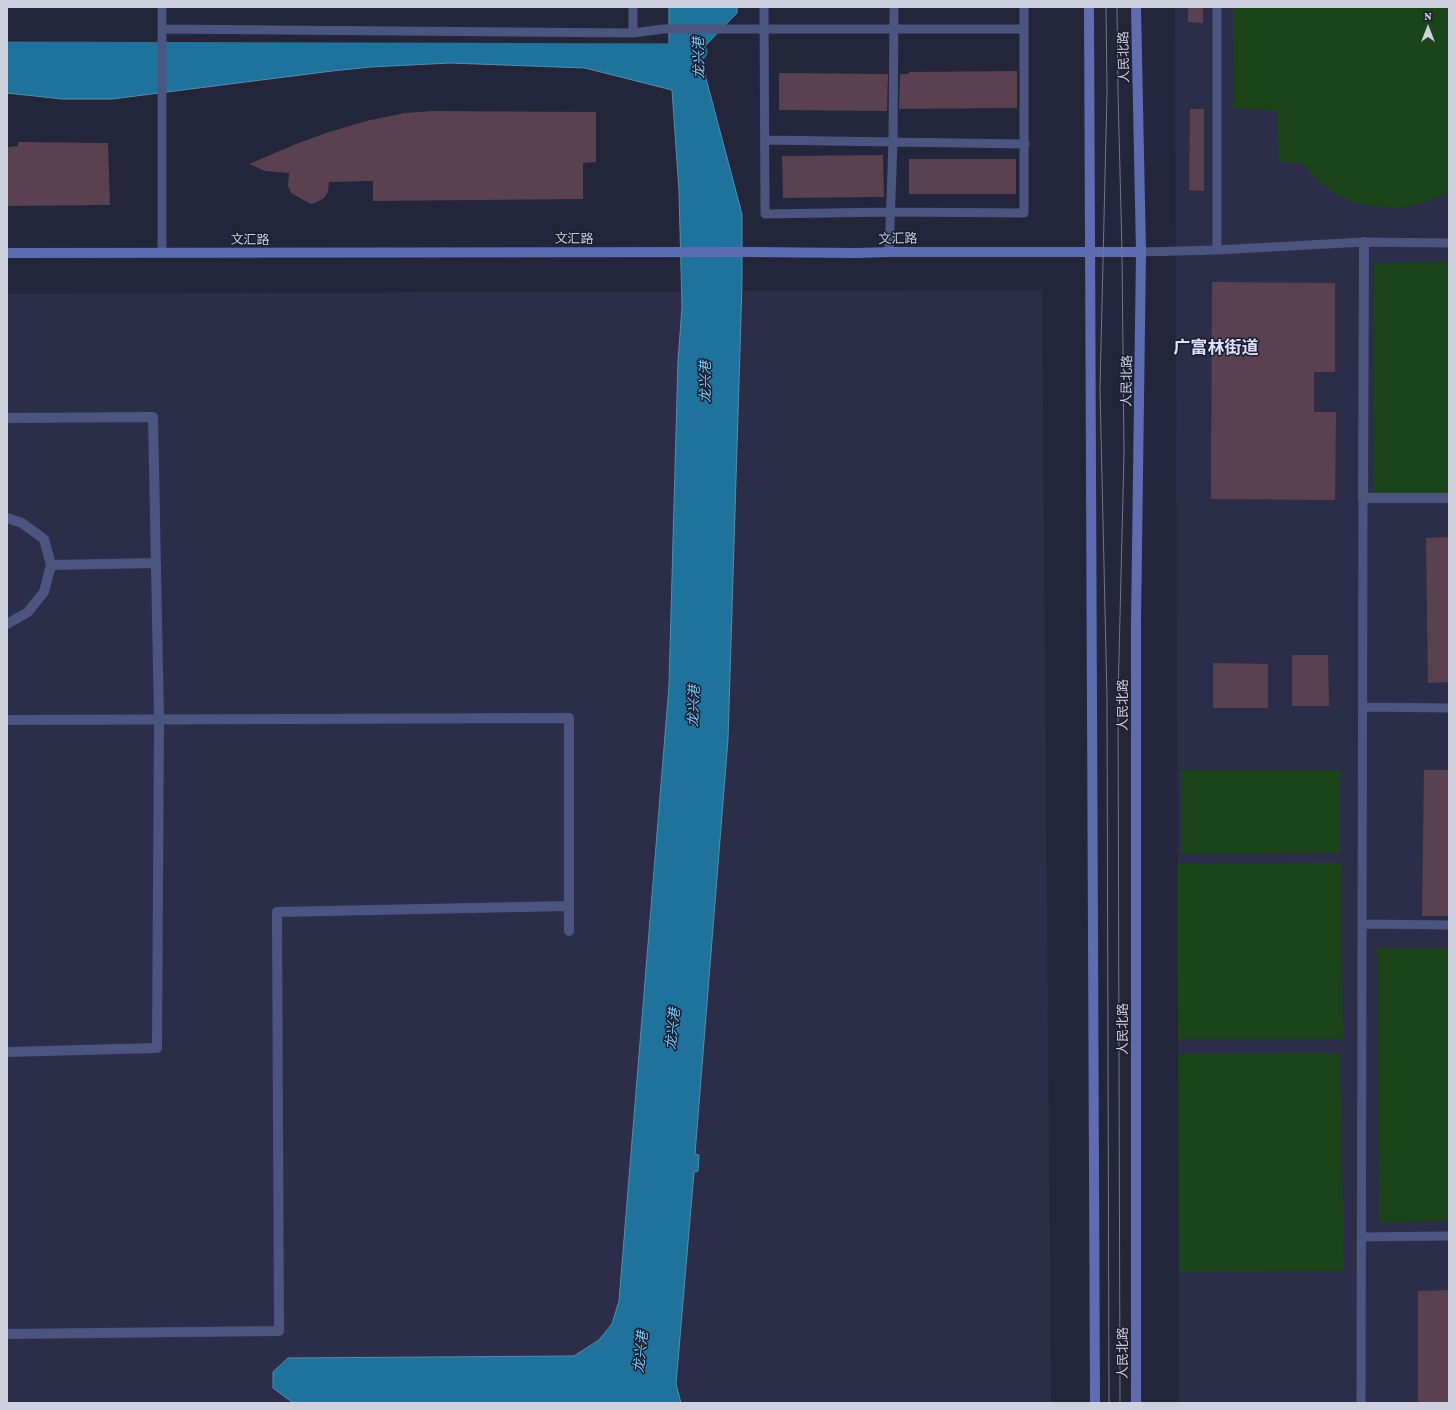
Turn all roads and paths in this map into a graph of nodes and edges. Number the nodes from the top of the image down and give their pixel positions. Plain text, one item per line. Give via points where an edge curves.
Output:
1 (162, 7) edge
2 (633, 7) edge
3 (764, 7) edge
4 (894, 7) edge
5 (1024, 7) edge
6 (1089, 7) edge
7 (1136, 7) edge
8 (1217, 7) edge
9 (163, 29) junction
10 (764, 29) junction
11 (894, 29) junction
12 (1024, 29) junction
13 (633, 33) junction
14 (765, 140) junction
15 (893, 142) junction
16 (1025, 144) junction
17 (891, 212) junction
18 (1364, 242) junction
19 (1449, 242) edge
20 (1217, 250) junction
21 (1089, 251) junction
22 (889, 252) junction
23 (1141, 252) junction
24 (7, 253) edge
25 (162, 253) junction
26 (7, 418) edge
27 (1363, 498) junction
28 (1449, 498) edge
29 (7, 518) edge
30 (156, 564) junction
31 (51, 565) junction
32 (7, 624) edge
33 (1363, 707) junction
34 (1449, 708) edge
35 (160, 719) junction
36 (7, 720) edge
37 (569, 906) junction
38 (1362, 924) junction
39 (1449, 925) edge
40 (569, 931) dead end
41 (7, 1052) edge
42 (1449, 1236) edge
43 (1362, 1237) junction
44 (7, 1334) edge
45 (1094, 1403) edge
46 (1136, 1403) edge
47 (1361, 1403) edge

1 - 9 lane
2 - 13 lane
3 - 10 lane
4 - 11 lane
5 - 12 lane
6 - 21 main road
7 - 23 main road, 人民北路
8 - 20 lane
9 - 13 lane
9 - 25 lane
10 - 11 lane
10 - 13 lane via 663,29
10 - 14 lane
11 - 12 lane
11 - 15 lane
12 - 16 lane
14 - 15 lane
14 - 17 lane via 765,214
15 - 16 lane
15 - 17 lane
16 - 17 lane via 1024,213
17 - 22 lane
18 - 19 lane
18 - 20 lane
18 - 27 street
20 - 23 lane
21 - 22 main road, 文汇路
21 - 23 main road, 文汇路
21 - 45 main road
22 - 25 main road, 文汇路
23 - 46 main road, 人民北路 via 1136,623
24 - 25 main road, 文汇路
26 - 30 street via 153,417
27 - 28 street
27 - 33 lane
29 - 31 street via 22,523 44,539
30 - 31 street
30 - 35 street
31 - 32 street via 44,592 28,612
33 - 34 lane
33 - 38 lane
35 - 36 street
35 - 37 street via 569,718
35 - 41 street via 157,1048
37 - 40 street
37 - 44 street via 277,912 279,1331
38 - 39 lane
38 - 43 lane
42 - 43 lane
43 - 47 lane

